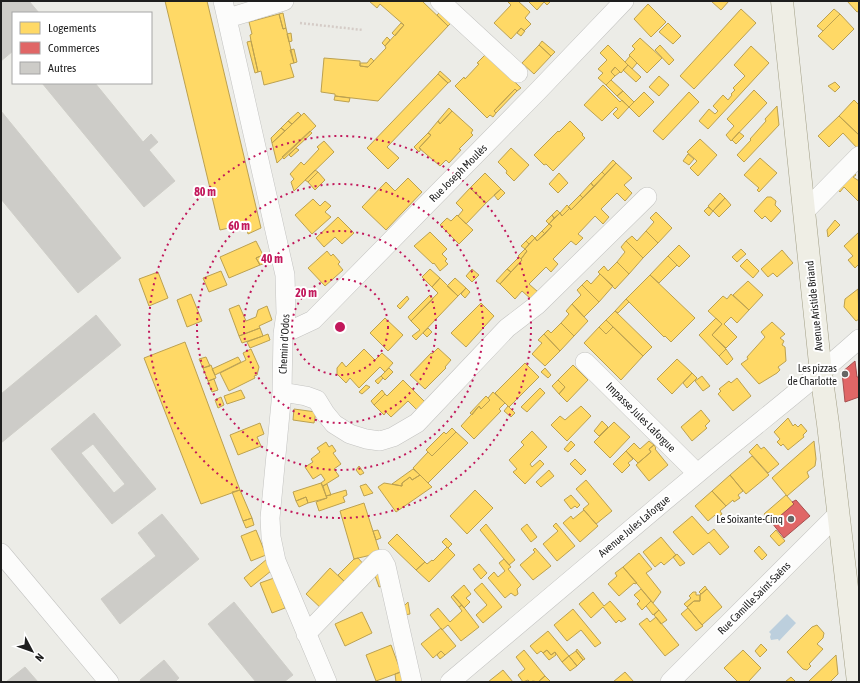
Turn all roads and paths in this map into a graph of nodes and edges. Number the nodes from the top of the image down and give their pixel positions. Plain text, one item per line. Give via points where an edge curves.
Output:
1 (284, 1) edge
2 (440, 1) edge
3 (624, 1) edge
4 (782, 1) edge
5 (225, 10) edge
6 (300, 23) dead end
7 (363, 30) dead end
8 (518, 73) dead end
9 (859, 156) edge
10 (647, 197) dead end
11 (804, 212) junction
12 (283, 334) junction
13 (859, 339) edge
14 (585, 362) dead end
15 (821, 373) junction
16 (282, 392) junction
17 (697, 473) junction
18 (839, 513) junction
19 (1, 553) edge
20 (306, 634) junction
21 (110, 682) edge
22 (326, 682) edge
23 (412, 682) edge
24 (450, 682) edge
25 (670, 682) edge
26 (858, 682) edge

1 - 5 street
2 - 8 street
3 - 12 street, Rue Joseph Moulès via 313,320
4 - 11 main road, Avenue Aristide Briand
5 - 12 street, Chemin d'Odos via 285,274 286,314
6 - 7 path
9 - 11 street
10 - 16 street via 537,305 506,328 417,422 393,437 380,441 350,434 334,424 317,400
11 - 15 main road, Avenue Aristide Briand
12 - 16 street, Chemin d'Odos
13 - 15 street, Avenue Jules Laforgue
14 - 17 street, Impasse Jules Laforgue
15 - 17 street, Avenue Jules Laforgue
15 - 18 main road, Avenue Aristide Briand
16 - 20 street, Chemin d'Odos via 270,518 271,537 276,561
17 - 24 street, Avenue Jules Laforgue
18 - 25 street, Rue Camille Saint-Saëns
18 - 26 main road, Avenue Aristide Briand
19 - 21 street
20 - 22 street, Chemin d'Odos
20 - 23 street via 378,560 382,559 386,566

